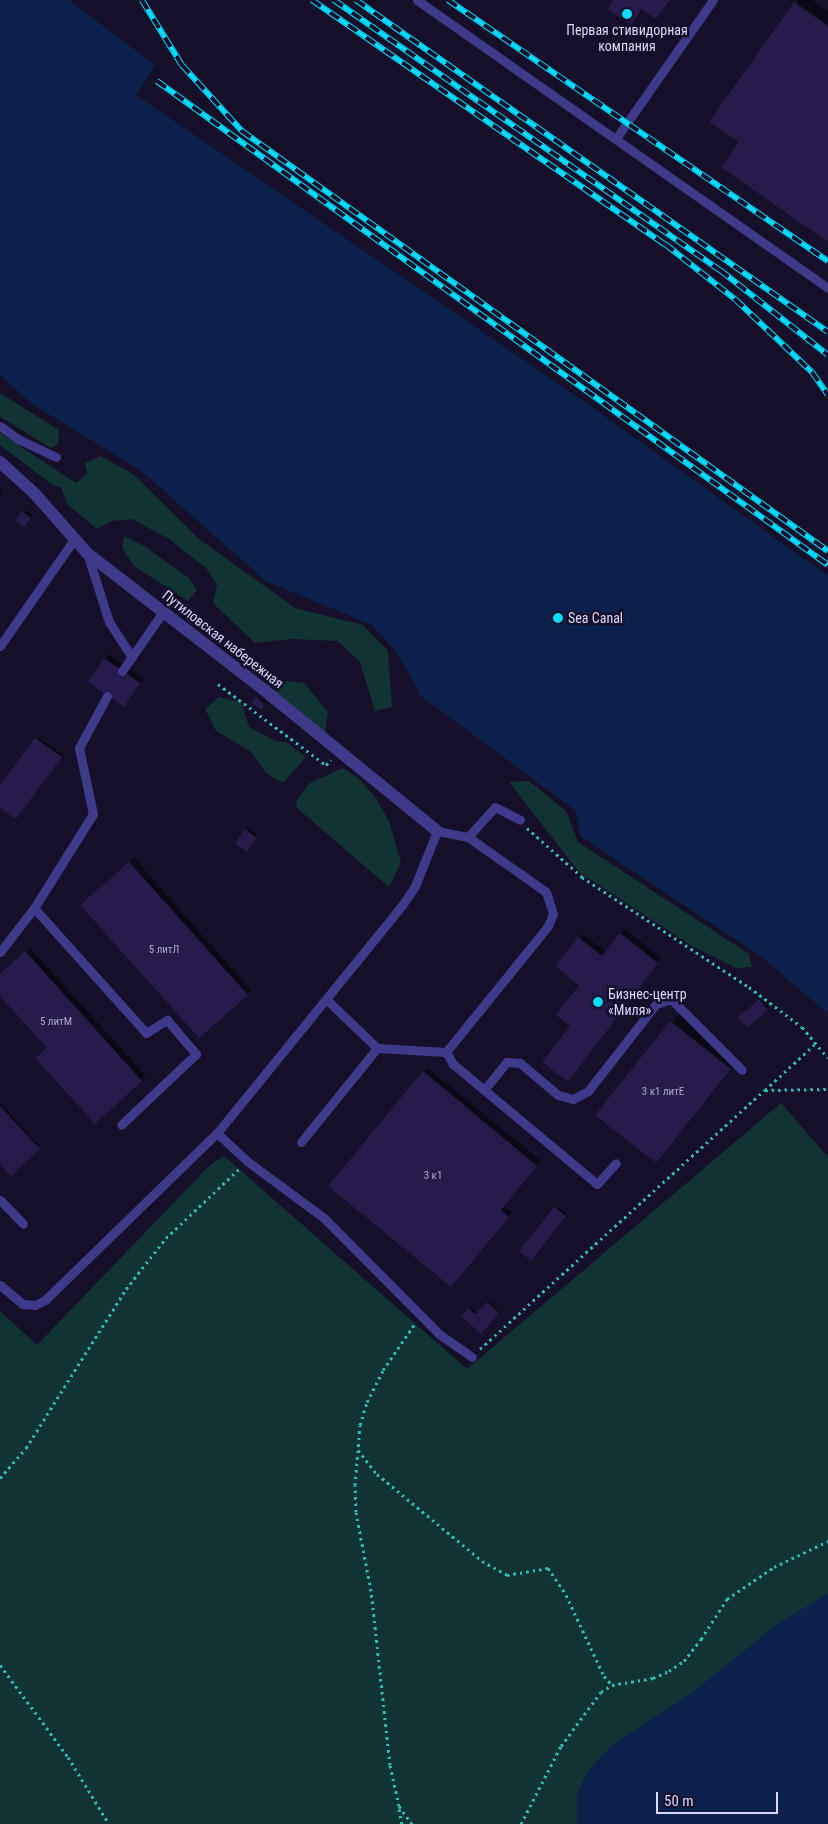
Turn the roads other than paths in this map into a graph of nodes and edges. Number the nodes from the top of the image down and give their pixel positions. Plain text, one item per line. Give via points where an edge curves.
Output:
1 (418, 0) edge
2 (713, 0) edge
3 (617, 137) junction
4 (828, 288) edge
5 (0, 426) edge
6 (56, 457) dead end
7 (0, 462) edge
8 (75, 538) junction
9 (87, 553) junction
10 (164, 612) junction
11 (0, 646) edge
12 (132, 657) junction
13 (122, 671) dead end
14 (107, 696) dead end
15 (520, 820) road end
16 (437, 831) junction
17 (468, 837) junction
18 (34, 908) junction
19 (0, 952) edge
20 (327, 1000) junction
21 (378, 1048) junction
22 (446, 1052) junction
23 (742, 1070) dead end
24 (484, 1090) junction
25 (121, 1125) dead end
26 (216, 1133) junction
27 (301, 1142) dead end
28 (616, 1163) dead end
29 (0, 1200) edge
30 (23, 1224) dead end
31 (0, 1285) edge
32 (472, 1357) road end

1 - 3 lane
2 - 3 lane
3 - 4 lane
5 - 6 lane via 18,439
7 - 8 street, Путиловская набережная
8 - 9 street, Путиловская набережная
8 - 11 lane
9 - 10 street, Путиловская набережная
9 - 12 lane via 109,622
10 - 12 lane
10 - 16 street, Путиловская набережная
12 - 13 lane
14 - 18 lane via 79,748 93,814
15 - 17 lane via 494,807
16 - 17 lane
16 - 20 lane via 403,904
17 - 22 lane via 546,892 553,914 548,926
18 - 19 lane
18 - 25 lane via 146,1033 168,1020 196,1054
20 - 21 lane
20 - 26 lane
21 - 22 lane
21 - 27 lane
22 - 24 lane via 452,1064
23 - 24 lane via 671,999 656,1004 588,1091 572,1099 558,1096 520,1063 507,1062
24 - 28 lane via 597,1184
26 - 31 lane via 45,1300 35,1305 23,1304
26 - 32 lane via 324,1218 439,1334
29 - 30 lane

